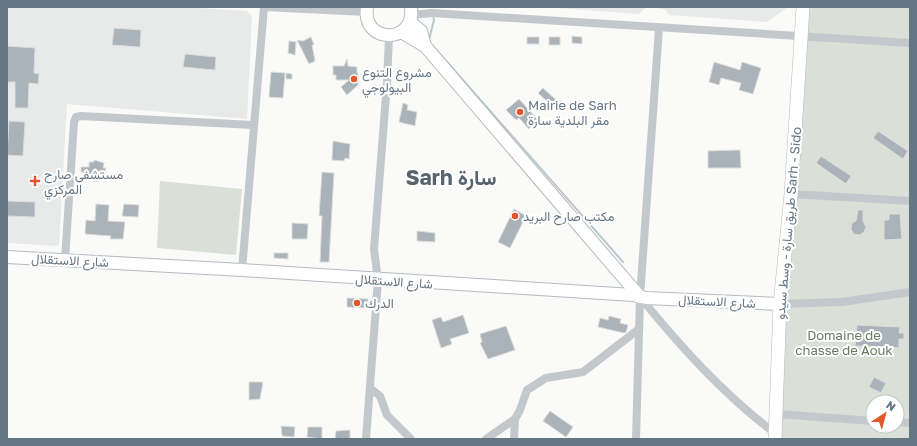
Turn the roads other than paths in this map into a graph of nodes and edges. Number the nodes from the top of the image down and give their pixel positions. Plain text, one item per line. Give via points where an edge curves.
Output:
1 (264, 7) edge
2 (803, 7) edge
3 (366, 10) edge
4 (411, 15) edge
5 (659, 28) junction
6 (395, 34) junction
7 (802, 36) junction
8 (910, 43) edge
9 (425, 46) junction
10 (253, 125) junction
11 (791, 194) junction
12 (910, 201) edge
13 (7, 257) edge
14 (66, 260) junction
15 (242, 270) junction
16 (378, 280) junction
17 (910, 292) edge
18 (640, 297) junction
19 (780, 304) junction
20 (639, 329) junction
21 (370, 388) junction
22 (776, 414) junction
23 (515, 419) junction
24 (865, 420) edge
25 (776, 436) edge
26 (366, 439) edge
27 (411, 439) edge
28 (486, 439) edge
29 (514, 439) edge
30 (636, 439) edge

1 - 3 street
1 - 10 street
2 - 7 main road, طريق سارة - وسط سيدو Sarh - Sido
3 - 6 street via 367,19 375,31
4 - 5 street via 432,13
4 - 6 street
4 - 9 street via 421,31
5 - 7 street
5 - 18 street
6 - 9 street
6 - 16 street via 387,83 374,249
7 - 8 street
7 - 11 main road, طريق سارة - وسط سيدو Sarh - Sido
9 - 18 street
10 - 14 street via 76,117 70,168
10 - 15 street
11 - 12 street
11 - 19 main road, طريق سارة - وسط سيدو Sarh - Sido
13 - 14 street, شارع الاستقلال
14 - 15 street, شارع الاستقلال
15 - 16 street, شارع الاستقلال
16 - 18 street, شارع الاستقلال
16 - 21 street
17 - 19 street via 842,302
18 - 19 street, شارع الاستقلال
18 - 20 street
18 - 25 street via 716,384
19 - 22 main road, طريق سارة - وسط سيدو Sarh - Sido
20 - 23 street via 583,372 546,378 527,390
20 - 30 street
21 - 26 street
21 - 27 street via 380,396 387,415
22 - 24 street
22 - 25 main road, طريق سارة - وسط سيدو Sarh - Sido
23 - 28 street
23 - 29 street

